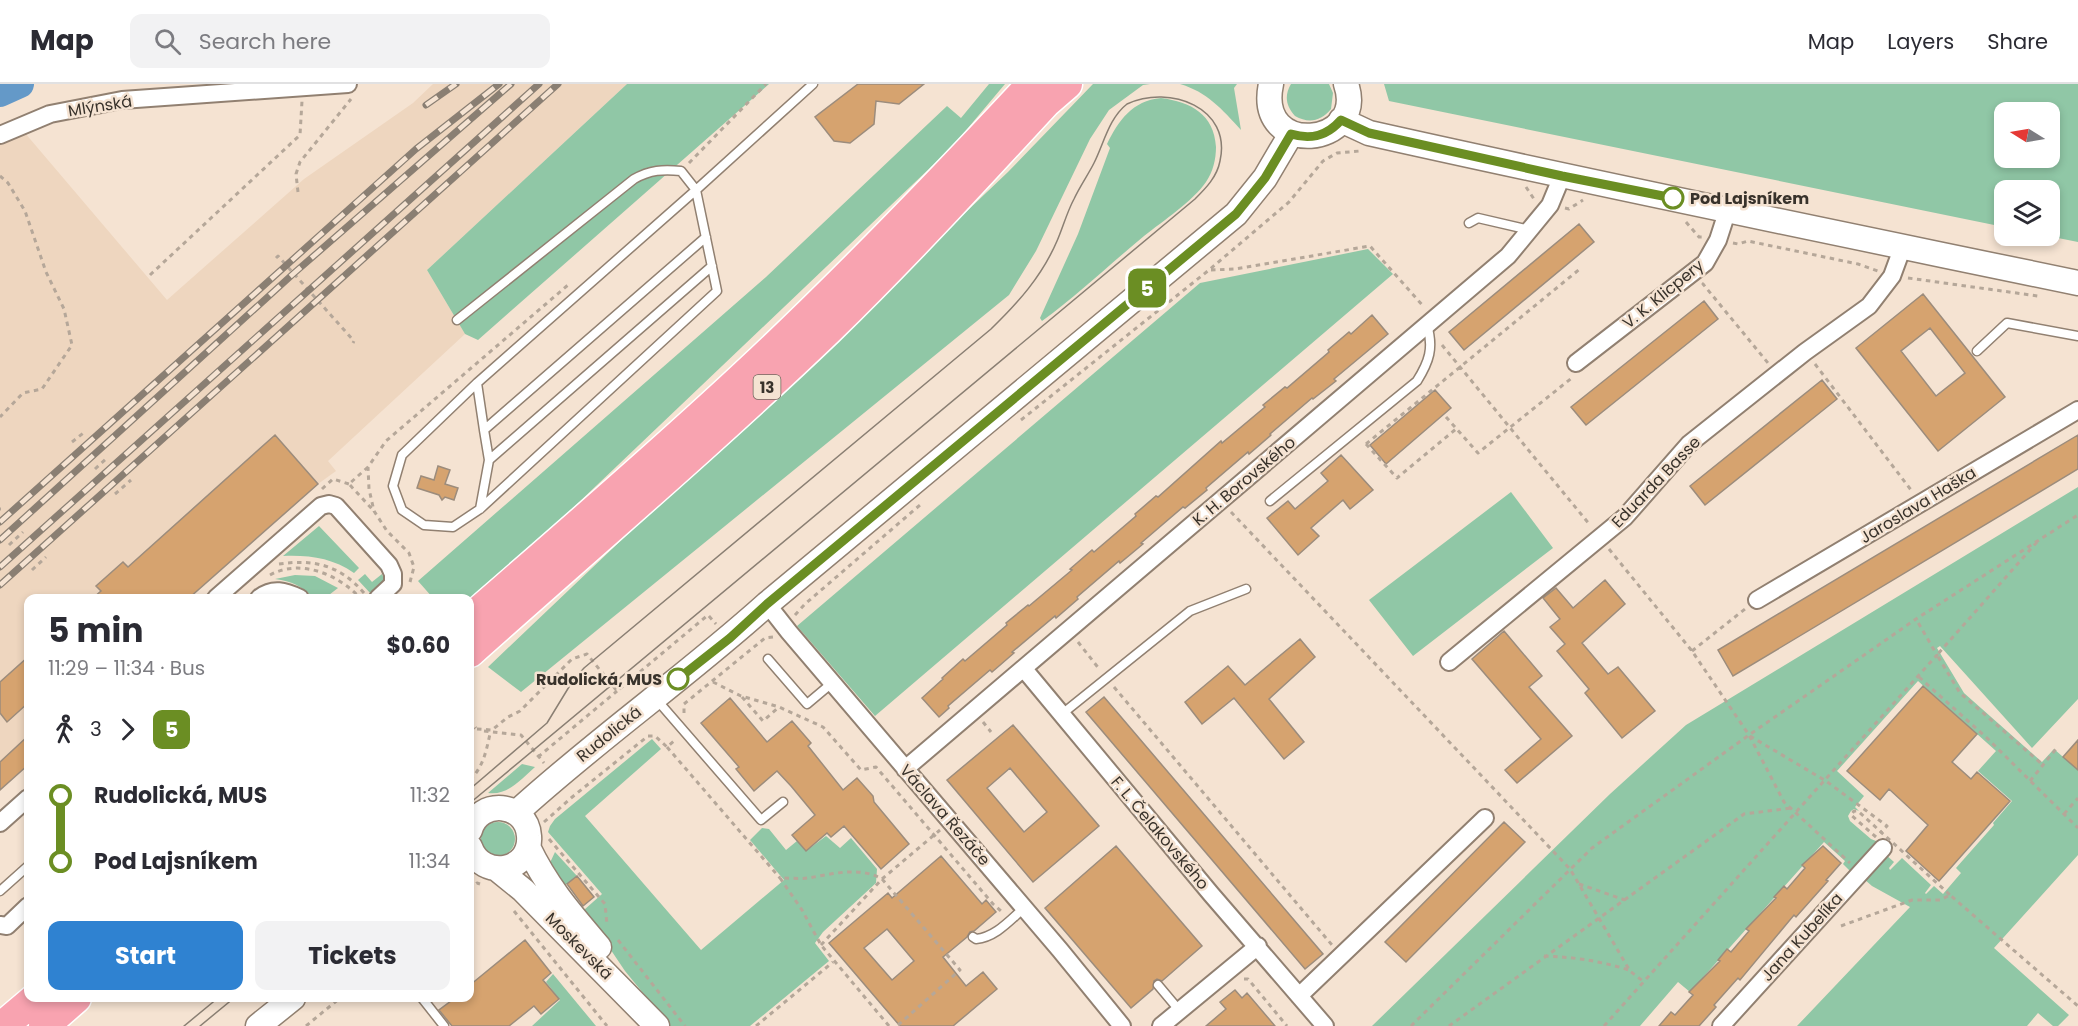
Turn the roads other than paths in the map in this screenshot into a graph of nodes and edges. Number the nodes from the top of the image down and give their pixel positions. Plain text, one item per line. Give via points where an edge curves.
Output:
1 (813, 84) edge
2 (1271, 84) edge
3 (1346, 84) edge
4 (1045, 87) edge
5 (350, 90) edge
6 (1341, 120) junction
7 (1291, 134) junction
8 (0, 135) edge
9 (1562, 176) junction
10 (696, 190) junction
11 (1728, 209) junction
12 (1469, 223) dead end
13 (1531, 230) junction
14 (706, 237) junction
15 (1903, 246) junction
16 (712, 266) junction
17 (2078, 283) edge
18 (457, 320) dead end
19 (1431, 322) junction
20 (2078, 336) edge
21 (1977, 351) dead end
22 (1576, 363) road end
23 (477, 383) junction
24 (2078, 410) edge
25 (484, 430) junction
26 (489, 460) junction
27 (1270, 501) dead end
28 (480, 509) junction
29 (1246, 589) dead end
30 (221, 594) edge
31 (264, 594) edge
32 (291, 594) edge
33 (379, 594) edge
34 (1757, 600) road end
35 (767, 604) junction
36 (474, 616) edge
37 (474, 648) edge
38 (768, 659) dead end
39 (1449, 662) dead end
40 (1024, 669) junction
41 (832, 683) junction
42 (655, 697) junction
43 (1062, 714) junction
44 (905, 769) junction
45 (24, 802) edge
46 (783, 802) dead end
47 (516, 813) junction
48 (1485, 818) dead end
49 (0, 823) edge
50 (474, 831) edge
51 (1879, 843) road end
52 (474, 846) edge
53 (528, 847) junction
54 (497, 869) junction
55 (24, 870) edge
56 (0, 891) edge
57 (1024, 908) junction
58 (24, 909) edge
59 (2, 928) edge
60 (973, 937) dead end
61 (1258, 946) junction
62 (1158, 985) dead end
63 (1299, 996) junction
64 (31, 1002) edge
65 (71, 1002) edge
66 (288, 1002) edge
67 (426, 1002) edge
68 (1179, 1010) junction
69 (3, 1026) edge
70 (44, 1026) edge
71 (258, 1026) edge
72 (444, 1026) edge
73 (657, 1026) edge
74 (1122, 1026) edge
75 (1161, 1026) edge
76 (1325, 1026) edge
77 (1721, 1026) edge

1 - 10 lane
2 - 7 street via 1270,107 1274,118
3 - 6 street via 1349,99
4 - 36 highway, 13 via 745,375
4 - 37 highway, 13 via 903,254 829,328 670,476
5 - 8 street, Mlýnská via 302,88 122,100 50,114
6 - 7 street via 1324,135
6 - 9 street via 1369,133
7 - 35 street, Rudolická via 1265,178 1236,214
9 - 11 street
9 - 13 street, K. H. Borovského via 1550,205
10 - 14 lane
10 - 18 lane via 681,171 655,170 633,179
10 - 23 lane
11 - 15 street
11 - 22 street, V. K. Klicpery via 1705,263
12 - 13 lane via 1478,218
13 - 19 street, K. H. Borovského via 1508,256
14 - 16 lane
14 - 25 lane
15 - 17 street
15 - 39 street, Eduarda Basse via 1892,276 1869,306 1689,444 1625,517
16 - 26 lane
16 - 28 lane via 717,291
19 - 27 lane via 1428,363 1416,381
19 - 40 street, K. H. Borovského
20 - 21 lane via 2007,323
23 - 25 lane
23 - 28 lane via 402,455 393,486 402,510 424,525 453,527
24 - 34 street, Jaroslava Haška
25 - 26 lane
26 - 28 lane
29 - 43 lane via 1190,611
30 - 33 street via 321,506 329,504 336,506 389,565 393,584
31 - 32 street
35 - 41 street, Václava Řezáče
35 - 42 street, Rudolická via 737,646
38 - 41 lane via 807,704
40 - 43 street, F. L. Čelakovského
40 - 44 street, K. H. Borovského
41 - 44 street, Václava Řezáče
42 - 46 lane via 761,820
42 - 47 street, Rudolická
43 - 61 street, F. L. Čelakovského
44 - 57 street, Václava Řezáče
45 - 49 street
47 - 50 street via 492,808
47 - 53 street via 528,828
48 - 63 street
51 - 77 street, Jana Kubelíka via 1860,873
52 - 54 street via 478,861
53 - 54 street via 517,863
53 - 73 street, Moskevská via 554,893 606,955
54 - 73 street, Moskevská via 524,890
55 - 56 lane
57 - 60 lane via 992,934
57 - 74 street, Václava Řezáče
58 - 59 street
61 - 63 street, F. L. Čelakovského
61 - 68 street
62 - 68 lane
63 - 76 street, F. L. Čelakovského
64 - 69 highway
65 - 70 highway
66 - 71 street
67 - 72 lane
68 - 75 street

